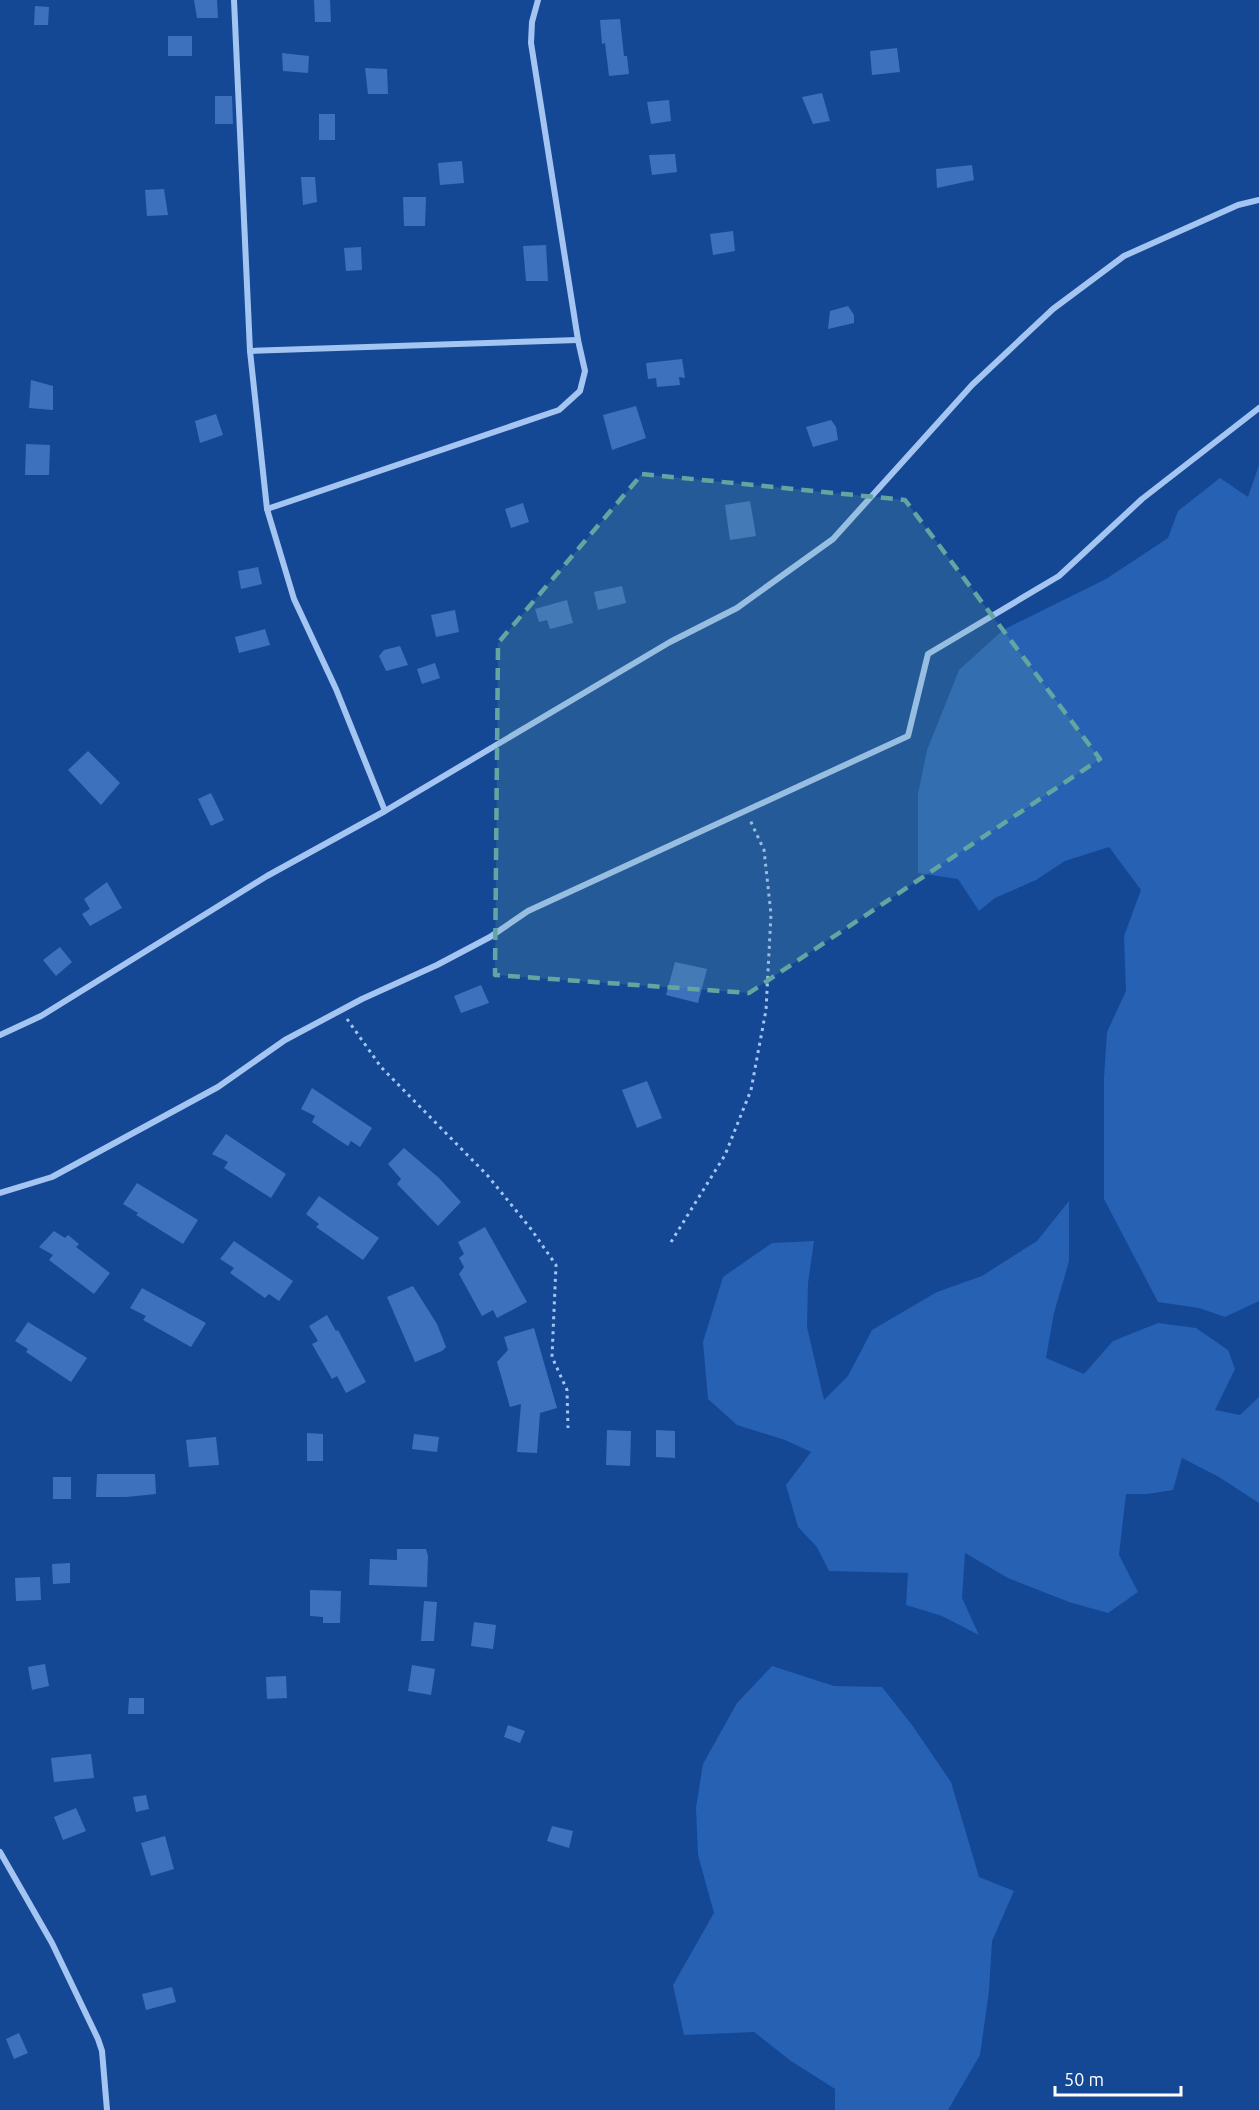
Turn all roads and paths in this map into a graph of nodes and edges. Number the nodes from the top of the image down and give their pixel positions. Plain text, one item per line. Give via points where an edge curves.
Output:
1 (234, 0) edge
2 (538, 0) edge
3 (1259, 200) edge
4 (578, 340) junction
5 (250, 351) junction
6 (1259, 408) edge
7 (267, 509) junction
8 (745, 810) junction
9 (386, 811) junction
10 (340, 1010) junction
11 (0, 1035) edge
12 (0, 1193) edge
13 (671, 1242) dead end
14 (568, 1428) dead end
15 (0, 1852) edge
16 (107, 2110) edge

1 - 5 street
2 - 4 street via 531,43
3 - 9 street via 1238,205 1124,256 1053,309 972,385 833,539 737,608 670,642
4 - 5 street
4 - 7 street via 585,371 580,391 559,410
5 - 7 street
6 - 8 street via 1142,499 1059,576 928,654 908,736
7 - 9 street via 294,599
8 - 10 street via 528,911 490,937
8 - 13 path via 764,850 771,914 766,1010 751,1090 725,1155
9 - 11 street via 267,876 41,1016
10 - 12 street via 285,1041 218,1087 52,1177
10 - 14 path via 381,1067 488,1176 556,1265 552,1357 567,1390
15 - 16 street via 52,1943 98,2039

